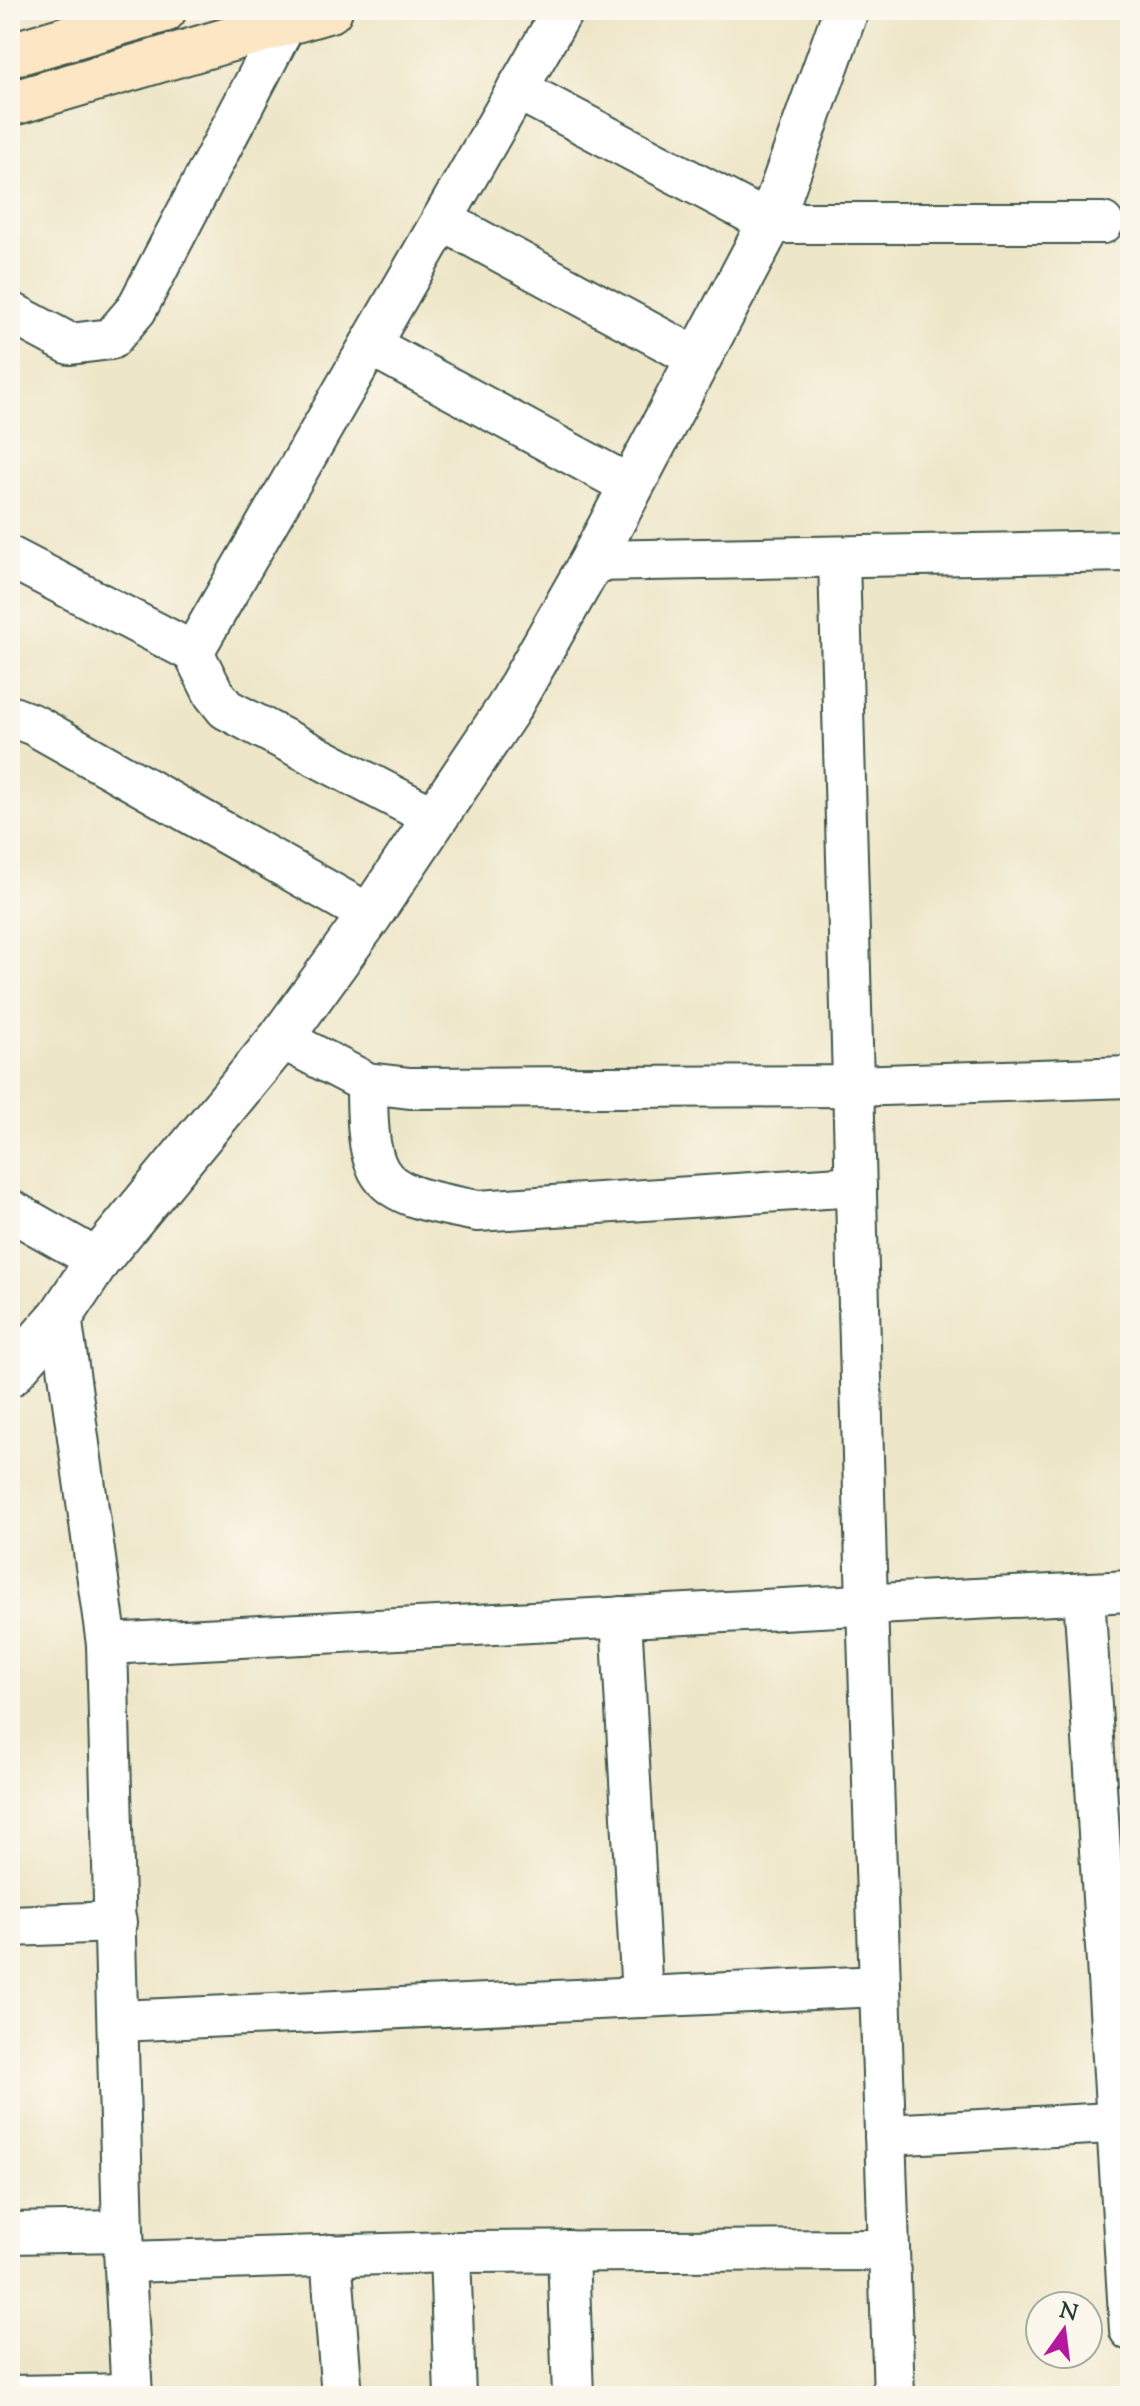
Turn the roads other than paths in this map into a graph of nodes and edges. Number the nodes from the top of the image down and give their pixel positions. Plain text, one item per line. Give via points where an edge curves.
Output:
1 (164, 10) edge
2 (330, 10) edge
3 (563, 10) edge
4 (846, 10) edge
5 (286, 23) junction
6 (10, 55) edge
7 (517, 89) junction
8 (10, 104) edge
9 (442, 220) junction
10 (770, 223) junction
11 (1103, 223) dead end
12 (10, 312) edge
13 (370, 345) junction
14 (699, 359) junction
15 (631, 486) junction
16 (1130, 551) edge
17 (10, 557) edge
18 (839, 559) junction
19 (592, 561) junction
20 (193, 652) junction
21 (10, 716) edge
22 (435, 818) junction
23 (370, 915) junction
24 (281, 1038) junction
25 (1130, 1077) edge
26 (367, 1083) junction
27 (853, 1086) junction
28 (856, 1186) junction
29 (10, 1210) edge
30 (98, 1260) junction
31 (61, 1316) junction
32 (10, 1374) edge
33 (1130, 1591) edge
34 (1084, 1594) junction
35 (867, 1605) junction
36 (621, 1617) junction
37 (107, 1644) junction
38 (116, 1922) junction
39 (10, 1926) edge
40 (880, 1986) junction
41 (1120, 1992) edge
42 (642, 1997) junction
43 (119, 2021) junction
44 (1124, 2123) edge
45 (885, 2135) junction
46 (10, 2233) edge
47 (125, 2246) junction
48 (889, 2250) junction
49 (568, 2251) junction
50 (450, 2252) junction
51 (331, 2255) junction
52 (1130, 2330) edge
53 (132, 2395) edge
54 (10, 2396) edge
55 (342, 2396) edge
56 (455, 2396) edge
57 (573, 2396) edge
58 (894, 2396) edge

1 - 6 main road
2 - 5 main road
3 - 7 street
4 - 10 street
5 - 8 main road
5 - 12 street via 136,310 111,339 70,344
7 - 9 street
7 - 10 street
9 - 13 street
9 - 14 street
10 - 11 street
10 - 14 street
13 - 15 street
13 - 20 street
14 - 15 street
15 - 19 street
16 - 18 street
17 - 20 street
18 - 19 street
18 - 27 street
19 - 22 street via 508,709
20 - 22 street via 226,709
21 - 23 street
22 - 23 street
23 - 24 street
24 - 26 street
24 - 30 street
25 - 27 street
26 - 27 street via 410,1088
26 - 28 street via 370,1157 390,1186 421,1201 478,1211
27 - 28 street
28 - 35 street
29 - 30 street
30 - 31 street
31 - 32 street
31 - 37 street
33 - 34 street
34 - 35 street
34 - 41 street
35 - 36 street
35 - 40 street
36 - 37 street
36 - 42 street
37 - 38 street
38 - 39 street
38 - 43 street
40 - 42 street
40 - 45 street
41 - 44 street
42 - 43 street
43 - 47 street
44 - 45 street
44 - 52 street
45 - 48 street
46 - 47 street
47 - 51 street
47 - 53 street
48 - 49 street
48 - 58 street
49 - 50 street
49 - 57 street
50 - 51 street
50 - 56 street
51 - 55 street
53 - 54 street

